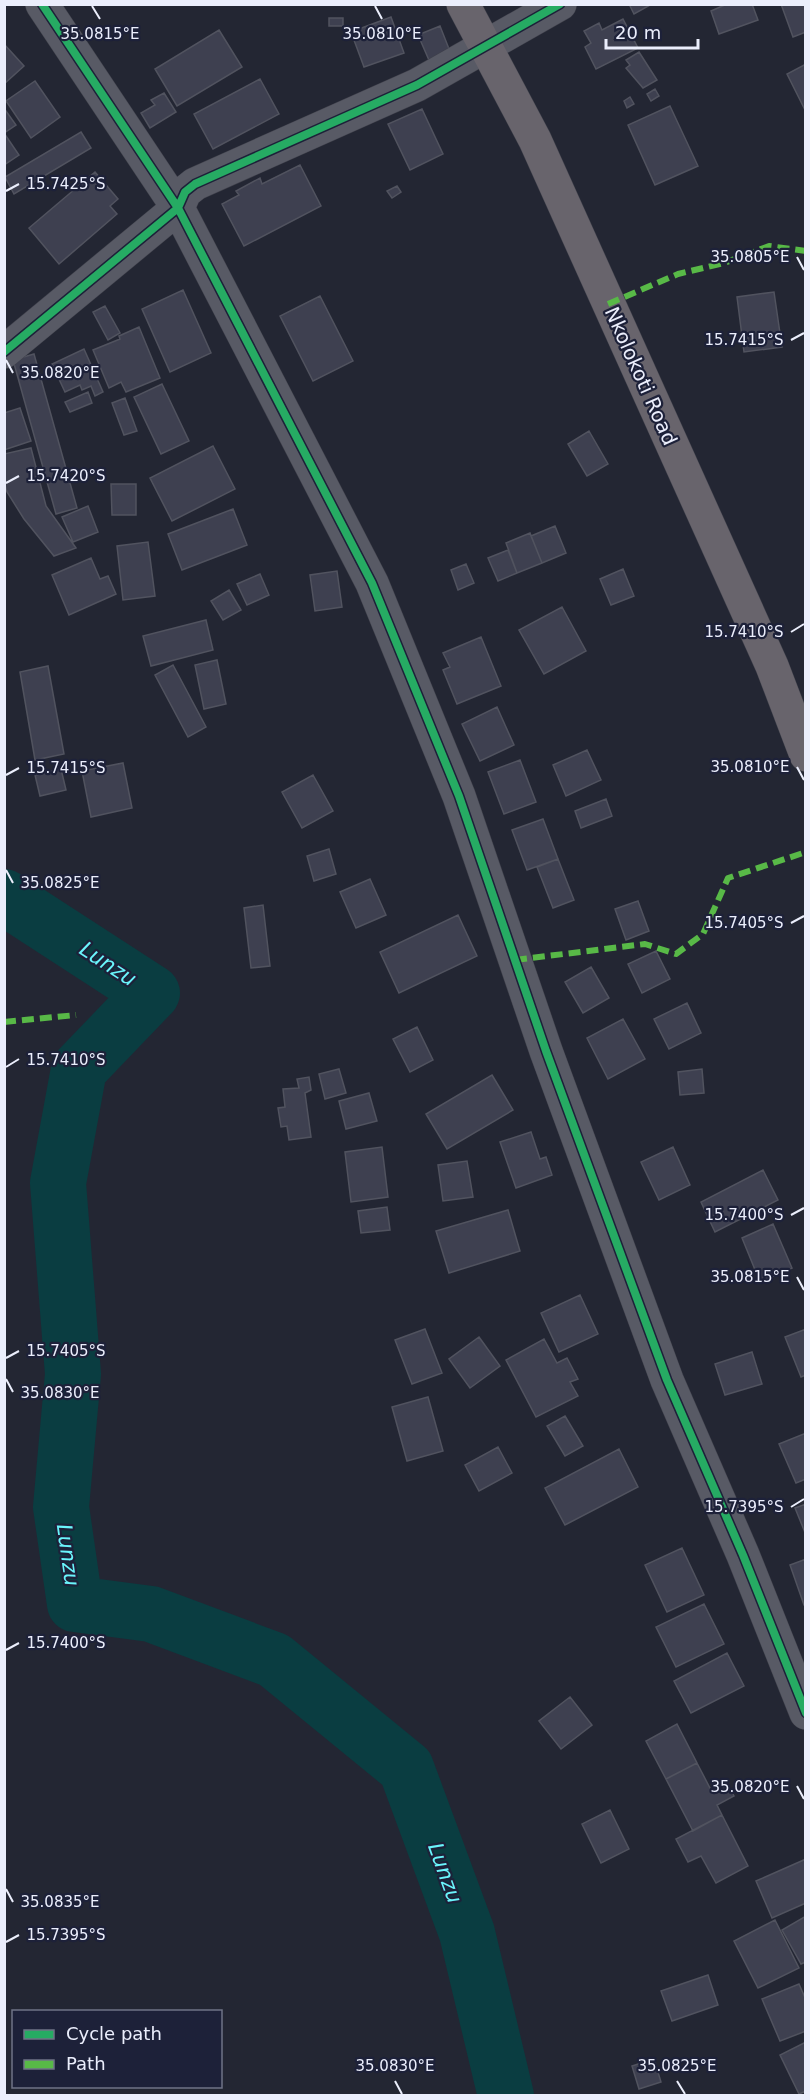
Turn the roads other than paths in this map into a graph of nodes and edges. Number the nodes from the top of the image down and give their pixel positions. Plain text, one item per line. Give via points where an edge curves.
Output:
1 (42, 4) edge
2 (462, 4) edge
3 (560, 4) edge
4 (487, 48) junction
5 (178, 208) junction
6 (4, 352) edge
7 (806, 755) edge
8 (806, 1713) edge

1 - 5 street
2 - 4 main road, Nkolokoti Road
3 - 4 street
4 - 5 street via 417,85 195,184
4 - 7 main road, Nkolokoti Road via 535,140 772,666
5 - 6 street
5 - 8 street via 372,583 459,796 546,1052 667,1380

